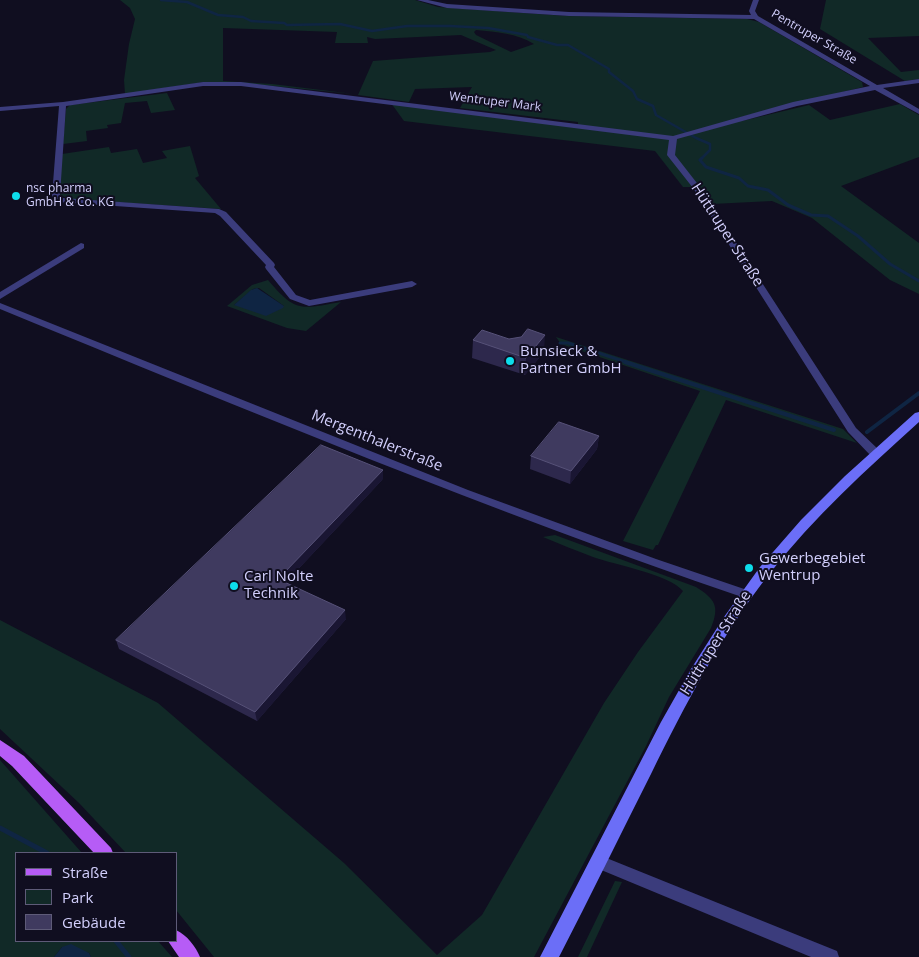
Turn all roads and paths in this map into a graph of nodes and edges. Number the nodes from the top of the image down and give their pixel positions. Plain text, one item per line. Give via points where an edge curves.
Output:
1 (420, 0) edge
2 (756, 0) edge
3 (755, 17) junction
4 (919, 81) edge
5 (877, 86) junction
6 (62, 104) junction
7 (0, 109) edge
8 (919, 112) edge
9 (673, 138) junction
10 (81, 246) dead end
11 (412, 284) dead end
12 (0, 296) edge
13 (0, 306) edge
14 (919, 416) edge
15 (876, 454) junction
16 (746, 594) junction
17 (0, 747) edge
18 (104, 852) edge
19 (599, 862) junction
20 (178, 942) edge
21 (190, 957) edge
22 (549, 957) edge
23 (832, 957) edge

1 - 3 street via 447,6 569,14
2 - 3 street, Pentruper Straße via 752,11
3 - 5 street, Pentruper Straße
4 - 5 street, Wentruper Mark
5 - 8 street
5 - 9 street, Wentruper Mark via 796,104
6 - 7 street, Wentruper Mark
6 - 9 street, Wentruper Mark via 202,84 241,84
6 - 11 street via 56,196 61,200 216,210 270,266 293,298 309,303
9 - 15 street, Hüttruper Straße via 671,155 696,187 852,430
10 - 12 street
13 - 16 street, Mergenthalerstraße via 536,521
14 - 15 main road, Hüttruper Straße
15 - 16 main road, Hüttruper Straße via 815,512
16 - 19 main road, Hüttruper Straße via 673,714
17 - 18 main road via 18,761
19 - 22 main road, Hüttruper Straße
19 - 23 street
20 - 21 main road

